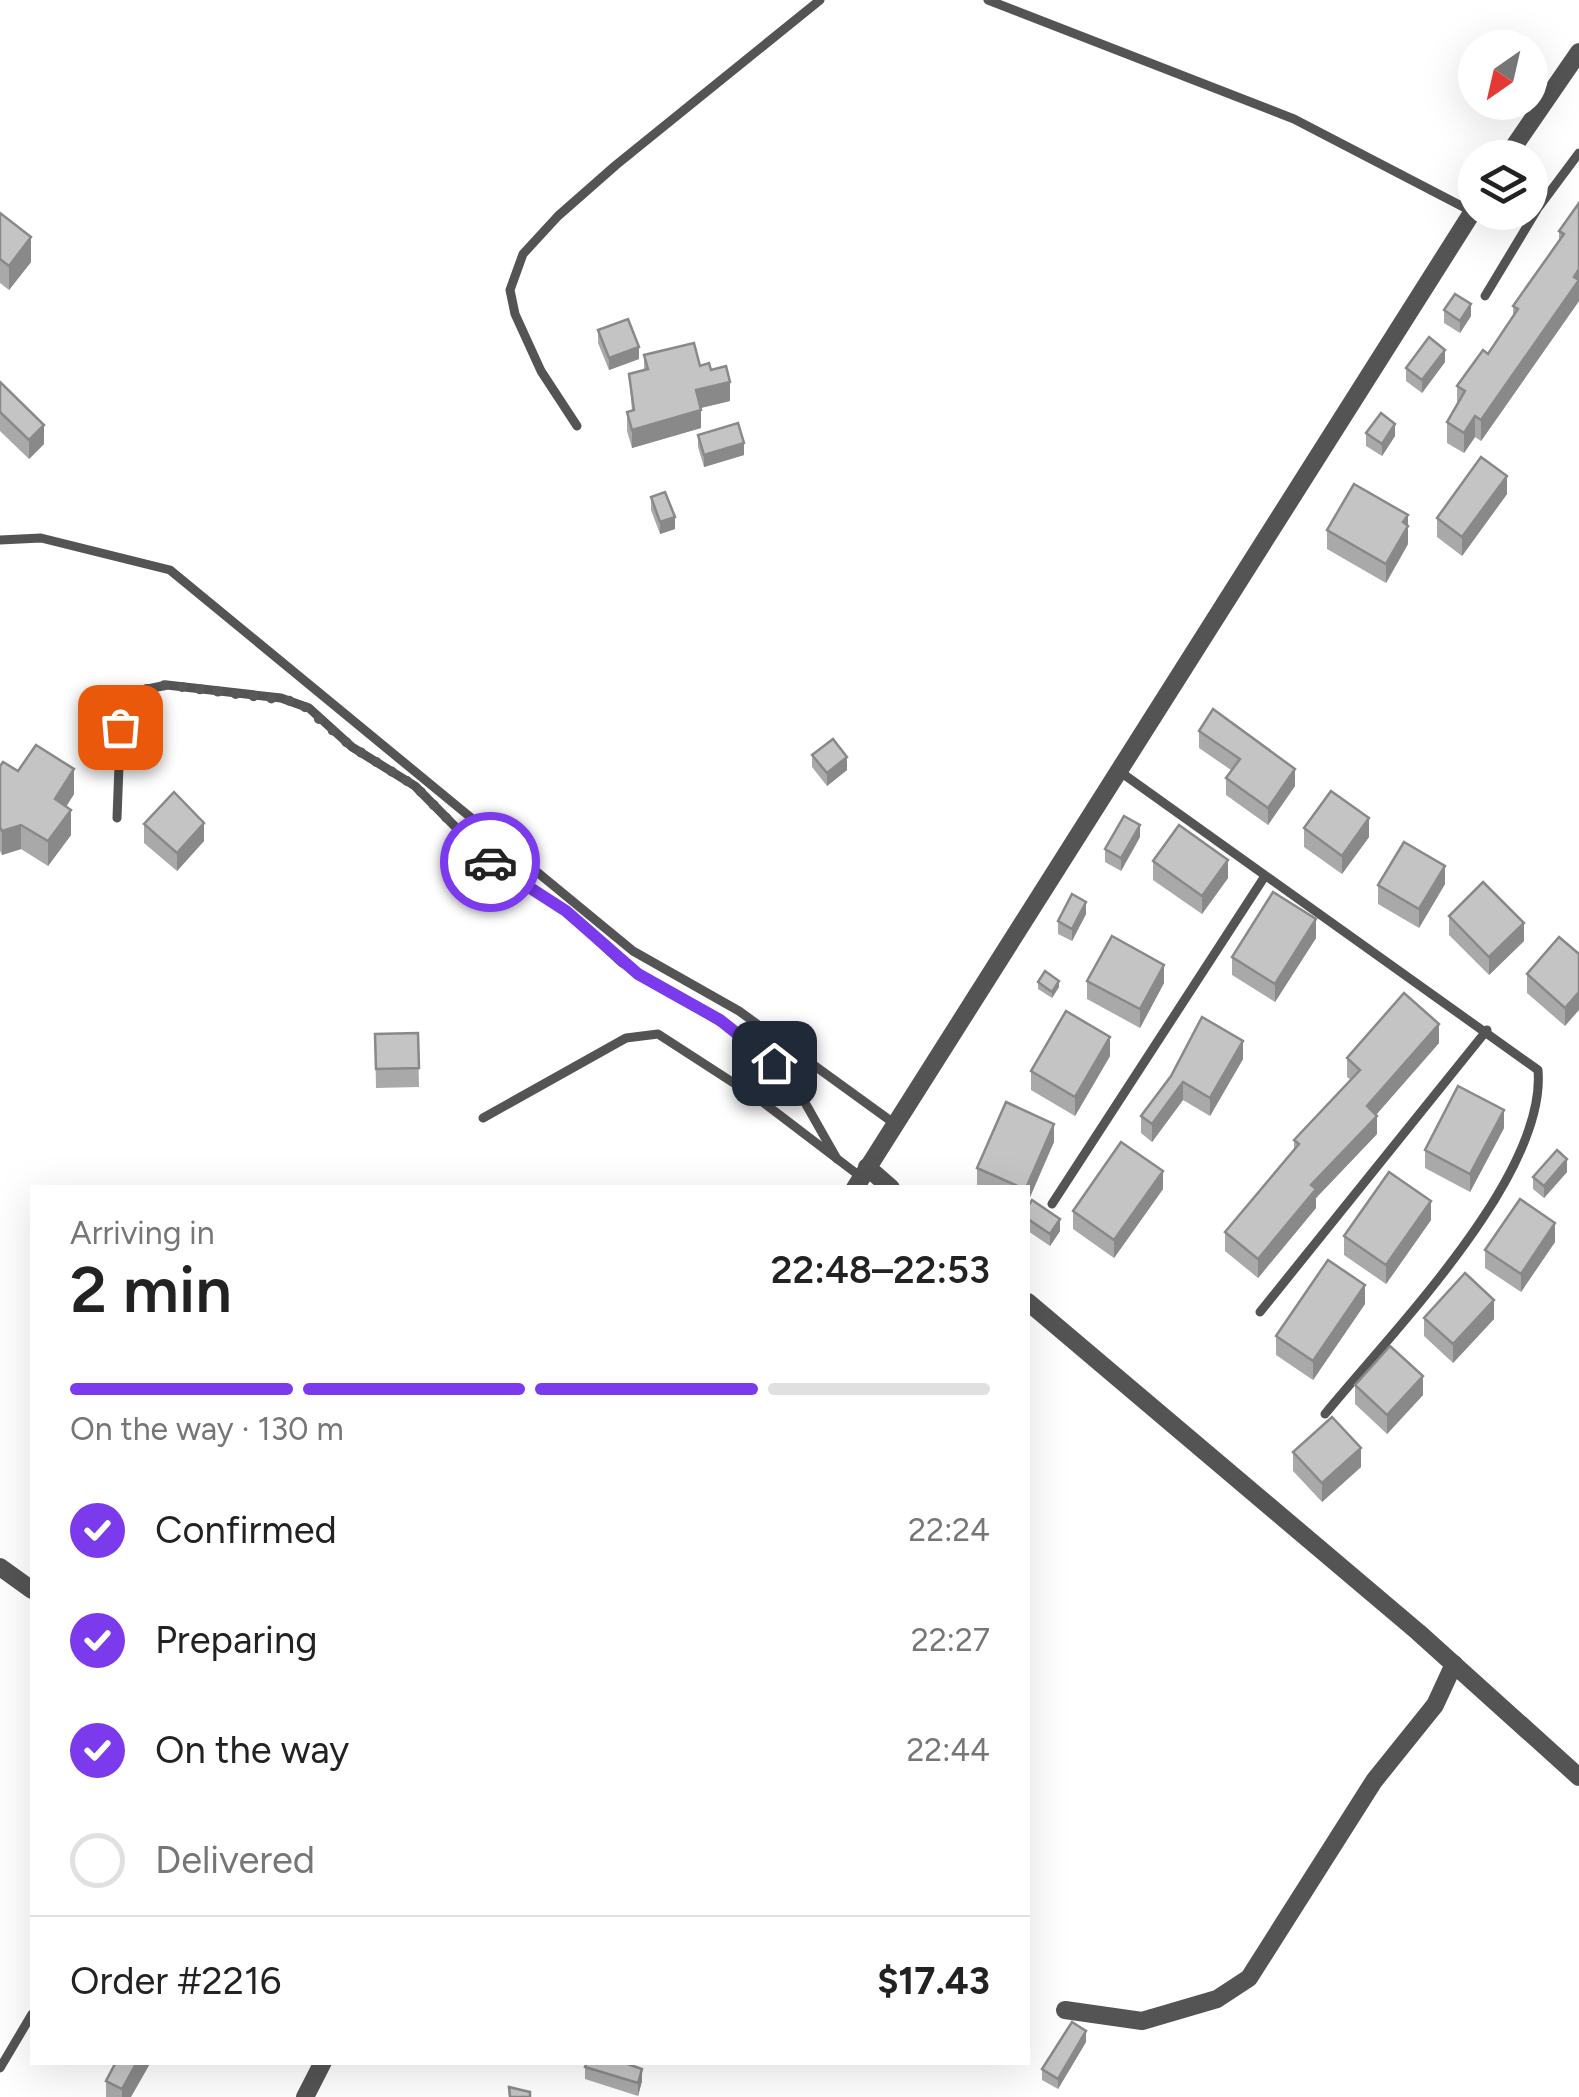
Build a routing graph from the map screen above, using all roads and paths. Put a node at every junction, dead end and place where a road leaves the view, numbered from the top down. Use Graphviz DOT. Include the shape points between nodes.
graph roads {
  1 [pos="820,0"];
  2 [pos="988,0"];
  3 [pos="1579,52"];
  4 [pos="1518,140"];
  5 [pos="1579,153"];
  6 [pos="1458,202"];
  7 [pos="1461,230"];
  8 [pos="1485,296"];
  9 [pos="576,426"];
  10 [pos="0,540"];
  11 [pos="1119,771"];
  12 [pos="116,818"];
  13 [pos="1265,876"];
  14 [pos="1487,1030"];
  15 [pos="483,1118"];
  16 [pos="895,1124"];
  17 [pos="837,1159"];
  18 [pos="861,1177"];
  19 [pos="1052,1204"];
  20 [pos="1030,1304"];
  21 [pos="1260,1312"];
  22 [pos="1325,1414"];
  23 [pos="0,1568"];
  24 [pos="30,1589"];
  25 [pos="1454,1664"];
  26 [pos="1579,1777"];
  27 [pos="1066,2010"];
  28 [pos="30,2017"];
  29 [pos="322,2065"];
  30 [pos="0,2068"];
  31 [pos="306,2097"];
  1 -- 9 [label="lane" via="616,166 523,254 510,290 515,314"];
  2 -- 6 [label="lane" via="1294,119"];
  3 -- 4 [label="street"];
  5 -- 8 [label="lane"];
  7 -- 11 [label="street"];
  10 -- 16 [label="lane" via="41,538 170,570 633,951 739,1011"];
  11 -- 13 [label="lane"];
  11 -- 16 [label="street"];
  12 -- 17 [label="lane" via="128,693 166,685 299,702 352,747 415,786 491,863 566,911 622,963 748,1038 795,1085"];
  13 -- 14 [label="lane"];
  13 -- 19 [label="lane"];
  14 -- 21 [label="lane"];
  14 -- 22 [label="lane" via="1538,1070 1520,1153 1472,1234"];
  15 -- 17 [label="lane" via="626,1038 658,1034"];
  16 -- 18 [label="street"];
  17 -- 18 [label="lane"];
  20 -- 25 [label="street"];
  23 -- 24 [label="street"];
  25 -- 26 [label="street"];
  25 -- 27 [label="street" via="1434,1704 1374,1781 1249,1978 1217,1999 1142,2021"];
  28 -- 30 [label="lane"];
  29 -- 31 [label="street"];
}
